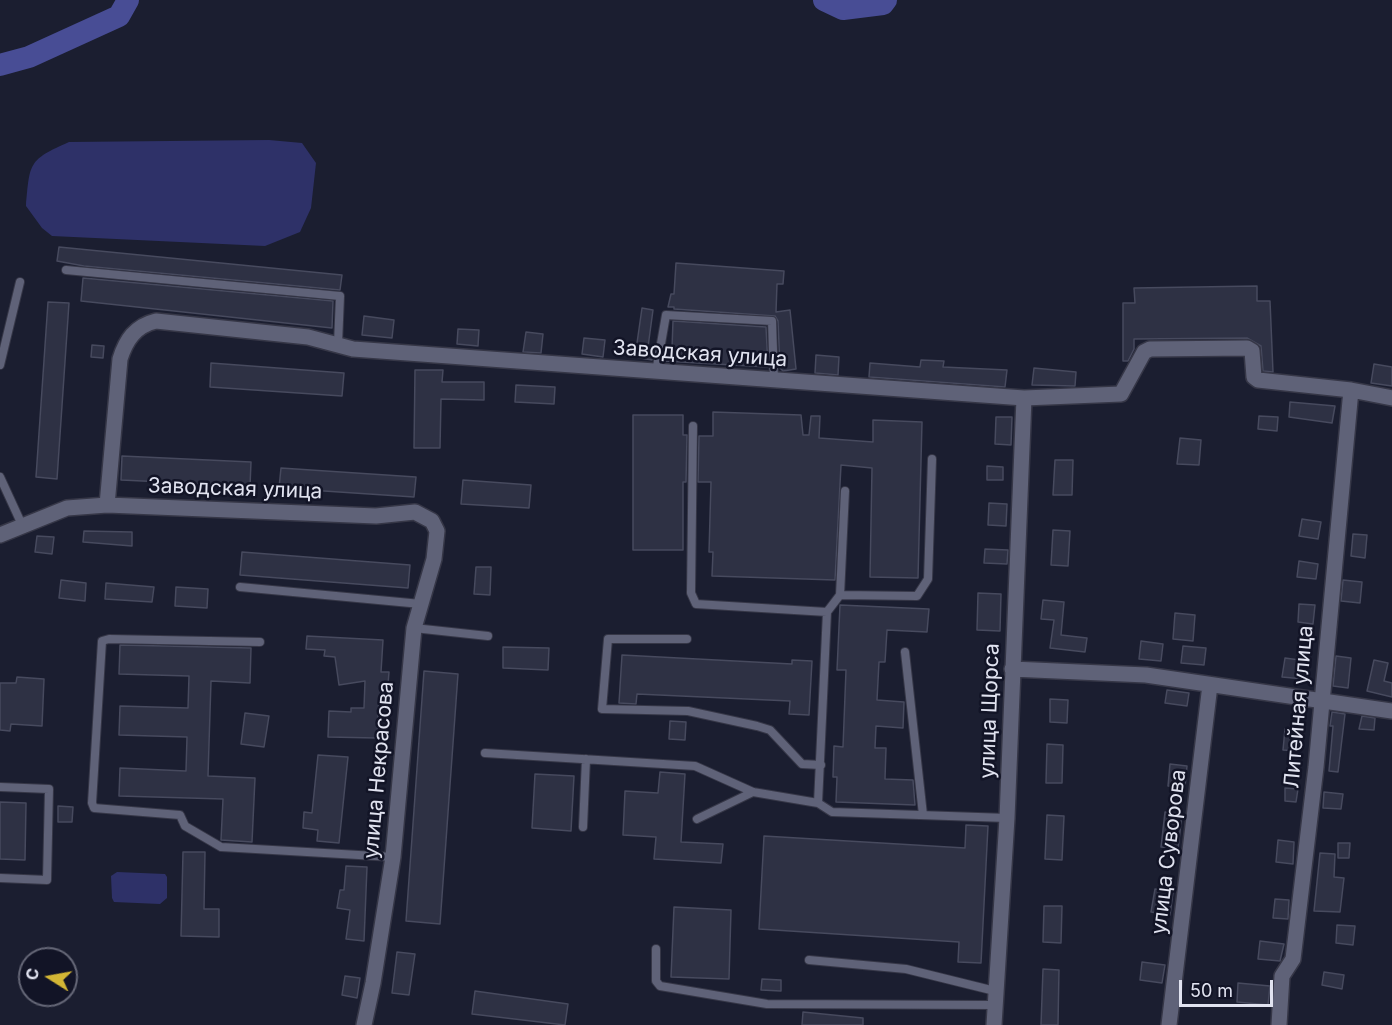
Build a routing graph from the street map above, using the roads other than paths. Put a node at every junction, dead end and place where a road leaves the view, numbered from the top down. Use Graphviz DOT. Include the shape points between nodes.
graph roads {
  1 [pos="66,270"];
  2 [pos="20,282"];
  3 [pos="338,344"];
  4 [pos="0,365"];
  5 [pos="656,372"];
  6 [pos="774,380"];
  7 [pos="1351,390"];
  8 [pos="1024,398"];
  9 [pos="1392,398"];
  10 [pos="693,426"];
  11 [pos="932,459"];
  12 [pos="0,477"];
  13 [pos="845,491"];
  14 [pos="107,505"];
  15 [pos="432,521"];
  16 [pos="23,527"];
  17 [pos="0,535"];
  18 [pos="240,587"];
  19 [pos="840,595"];
  20 [pos="421,604"];
  21 [pos="827,612"];
  22 [pos="414,628"];
  23 [pos="488,636"];
  24 [pos="687,639"];
  25 [pos="260,642"];
  26 [pos="905,652"];
  27 [pos="1012,669"];
  28 [pos="1210,685"];
  29 [pos="1321,700"];
  30 [pos="1392,711"];
  31 [pos="485,753"];
  32 [pos="586,759"];
  33 [pos="821,765"];
  34 [pos="0,787"];
  35 [pos="753,792"];
  36 [pos="818,803"];
  37 [pos="923,815"];
  38 [pos="1007,818"];
  39 [pos="698,819"];
  40 [pos="583,827"];
  41 [pos="393,856"];
  42 [pos="0,878"];
  43 [pos="657,949"];
  44 [pos="809,960"];
  45 [pos="995,998"];
  46 [pos="364,1025"];
  47 [pos="994,1025"];
  48 [pos="1168,1025"];
  49 [pos="1280,1025"];
  1 -- 3 [label="lane" via="340,296"];
  2 -- 4 [label="lane"];
  3 -- 5 [label="street, Заводская улица" via="353,349"];
  3 -- 14 [label="street, Заводская улица" via="308,337 156,321 137,329 120,359"];
  5 -- 6 [label="street, Заводская улица"];
  5 -- 6 [label="lane" via="666,315 772,321"];
  6 -- 8 [label="street, Заводская улица"];
  7 -- 8 [label="street, Заводская улица" via="1258,380 1254,377 1252,351 1247,348 1150,349 1144,352 1121,394"];
  7 -- 9 [label="street, Заводская улица"];
  7 -- 29 [label="street, Литейная улица"];
  8 -- 27 [label="street, улица Щорса"];
  10 -- 21 [label="lane" via="691,593 696,604"];
  11 -- 19 [label="lane" via="928,579 917,597"];
  12 -- 16 [label="lane"];
  13 -- 19 [label="lane"];
  14 -- 15 [label="street, Заводская улица" via="376,516 415,512"];
  14 -- 16 [label="street, Заводская улица" via="67,508"];
  15 -- 20 [label="street, улица Некрасова" via="437,531 434,559"];
  16 -- 17 [label="street, Заводская улица"];
  18 -- 20 [label="lane"];
  19 -- 21 [label="lane"];
  20 -- 22 [label="street, улица Некрасова"];
  21 -- 33 [label="lane"];
  22 -- 23 [label="lane"];
  22 -- 41 [label="street, улица Некрасова"];
  24 -- 33 [label="lane" via="608,639 602,709 688,711 757,726 770,730 802,764"];
  25 -- 41 [label="lane" via="102,641 94,808 180,815 185,826 221,847"];
  26 -- 37 [label="lane"];
  27 -- 28 [label="street" via="1146,675"];
  27 -- 38 [label="street, улица Щорса"];
  28 -- 29 [label="street"];
  28 -- 48 [label="street, улица Суворова"];
  29 -- 30 [label="street"];
  29 -- 49 [label="street, Литейная улица" via="1293,959 1282,976"];
  31 -- 32 [label="lane"];
  32 -- 35 [label="lane" via="695,766"];
  32 -- 40 [label="lane"];
  33 -- 36 [label="lane"];
  34 -- 42 [label="lane" via="49,789 47,880"];
  35 -- 36 [label="lane"];
  35 -- 39 [label="lane"];
  36 -- 37 [label="lane" via="832,812"];
  37 -- 38 [label="lane"];
  38 -- 45 [label="street, улица Щорса"];
  41 -- 46 [label="street, улица Некрасова"];
  43 -- 45 [label="lane" via="656,981 660,986 767,1004"];
  44 -- 45 [label="lane" via="906,969"];
  45 -- 47 [label="street, улица Щорса"];
}
